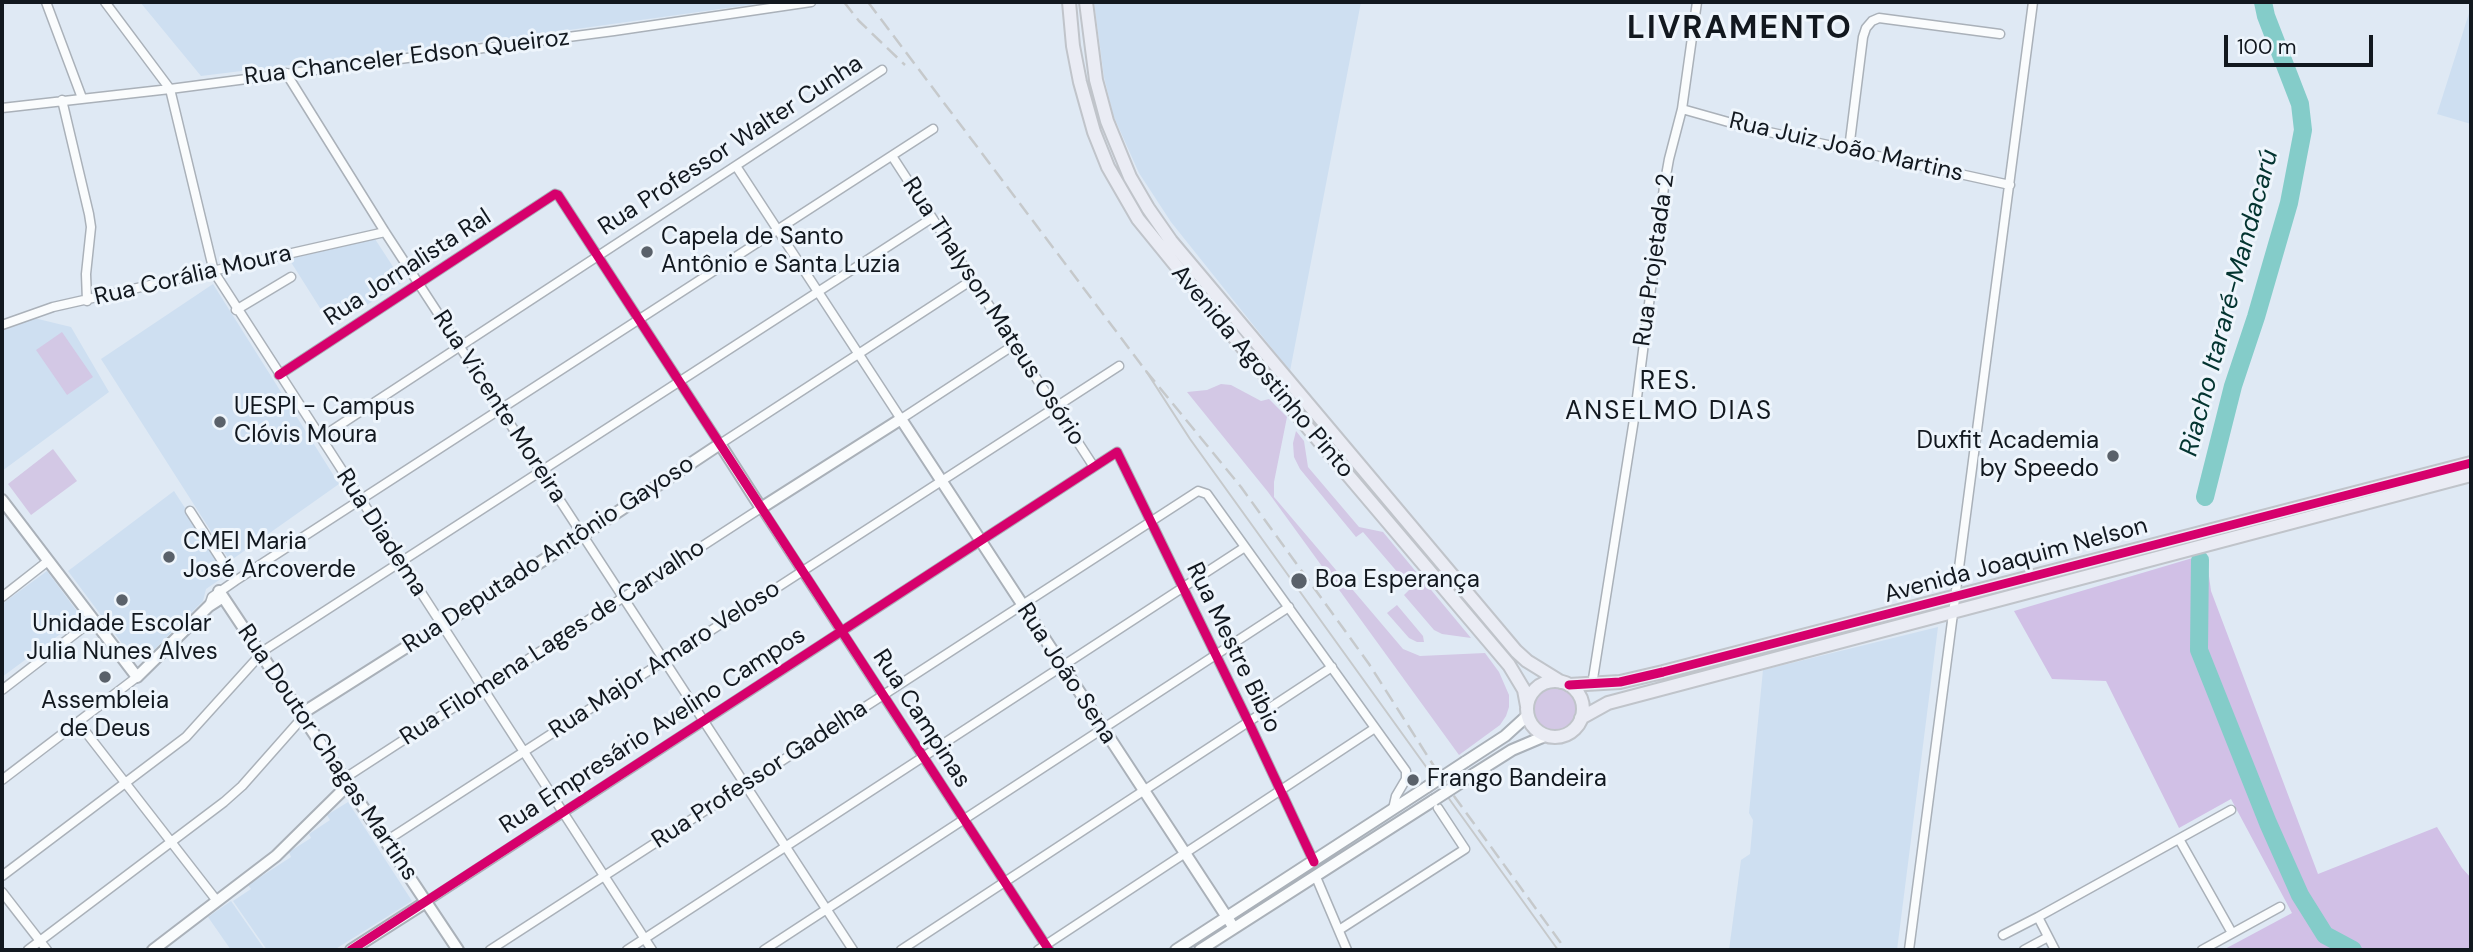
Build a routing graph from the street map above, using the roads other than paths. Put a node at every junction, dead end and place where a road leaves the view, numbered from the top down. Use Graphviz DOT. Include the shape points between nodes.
graph roads {
  1 [pos="46,2"];
  2 [pos="105,2"];
  3 [pos="811,2"];
  4 [pos="1069,2"];
  5 [pos="1086,2"];
  6 [pos="1697,2"];
  7 [pos="2033,2"];
  8 [pos="2000,34"];
  9 [pos="882,71"];
  10 [pos="286,73"];
  11 [pos="170,89"];
  12 [pos="82,98"];
  13 [pos="62,100"];
  14 [pos="3,106"];
  15 [pos="1682,109"];
  16 [pos="933,129"];
  17 [pos="1849,149"];
  18 [pos="891,156"];
  19 [pos="736,166"];
  20 [pos="2010,185"];
  21 [pos="932,218"];
  22 [pos="777,230"];
  23 [pos="385,232"];
  24 [pos="597,257"];
  25 [pos="214,272"];
  26 [pos="291,277"];
  27 [pos="972,280"];
  28 [pos="419,284"];
  29 [pos="817,293"];
  30 [pos="87,301"];
  31 [pos="236,310"];
  32 [pos="638,319"];
  33 [pos="3,322"];
  34 [pos="1014,345"];
  35 [pos="460,347"];
  36 [pos="858,355"];
  37 [pos="1119,366"];
  38 [pos="279,375"];
  39 [pos="680,382"];
  40 [pos="500,408"];
  41 [pos="1055,408"];
  42 [pos="901,419"];
  43 [pos="320,438"];
  44 [pos="720,444"];
  45 [pos="1117,453"];
  46 [pos="2471,463"];
  47 [pos="1094,467"];
  48 [pos="541,471"];
  49 [pos="2471,475"];
  50 [pos="941,481"];
  51 [pos="359,500"];
  52 [pos="2,501"];
  53 [pos="761,508"];
  54 [pos="190,511"];
  55 [pos="2281,518"];
  56 [pos="1150,521"];
  57 [pos="2250,526"];
  58 [pos="583,535"];
  59 [pos="979,542"];
  60 [pos="1245,547"];
  61 [pos="48,561"];
  62 [pos="400,562"];
  63 [pos="803,571"];
  64 [pos="235,581"];
  65 [pos="1183,588"];
  66 [pos="221,594"];
  67 [pos="1955,596"];
  68 [pos="2,597"];
  69 [pos="624,597"];
  70 [pos="1022,606"];
  71 [pos="1289,607"];
  72 [pos="1953,611"];
  73 [pos="93,620"];
  74 [pos="442,626"];
  75 [pos="841,631"];
  76 [pos="260,654"];
  77 [pos="1216,656"];
  78 [pos="122,659"];
  79 [pos="154,661"];
  80 [pos="664,661"];
  81 [pos="1062,667"];
  82 [pos="1332,667"];
  83 [pos="137,677"];
  84 [pos="1565,684"];
  85 [pos="1592,685"];
  86 [pos="482,688"];
  87 [pos="2,690"];
  88 [pos="883,695"];
  89 [pos="1527,711"];
  90 [pos="302,715"];
  91 [pos="1581,718"];
  92 [pos="703,721"];
  93 [pos="78,722"];
  94 [pos="1249,723"];
  95 [pos="1375,728"];
  96 [pos="1103,730"];
  97 [pos="1545,736"];
  98 [pos="523,752"];
  99 [pos="923,757"];
  100 [pos="2,780"];
  101 [pos="347,781"];
  102 [pos="124,783"];
  103 [pos="745,786"];
  104 [pos="1143,792"];
  105 [pos="1280,792"];
  106 [pos="1436,804"];
  107 [pos="1394,809"];
  108 [pos="2231,810"];
  109 [pos="563,813"];
  110 [pos="964,820"];
  111 [pos="2179,839"];
  112 [pos="386,841"];
  113 [pos="170,843"];
  114 [pos="786,847"];
  115 [pos="1185,854"];
  116 [pos="1314,862"];
  117 [pos="604,875"];
  118 [pos="2,876"];
  119 [pos="1316,877"];
  120 [pos="1004,883"];
  121 [pos="2,892"];
  122 [pos="217,901"];
  123 [pos="426,902"];
  124 [pos="2280,907"];
  125 [pos="827,909"];
  126 [pos="1227,917"];
  127 [pos="2038,917"];
  128 [pos="1234,928"];
  129 [pos="1339,930"];
  130 [pos="2232,933"];
  131 [pos="2003,935"];
  132 [pos="2048,937"];
  133 [pos="645,939"];
  134 [pos="40,941"];
  135 [pos="1048,948"];
  136 [pos="28,950"];
  137 [pos="47,950"];
  138 [pos="153,950"];
  139 [pos="351,950"];
  140 [pos="457,950"];
  141 [pos="490,950"];
  142 [pos="627,950"];
  143 [pos="652,950"];
  144 [pos="764,950"];
  145 [pos="853,950"];
  146 [pos="901,950"];
  147 [pos="1038,950"];
  148 [pos="1176,950"];
  149 [pos="1200,950"];
  150 [pos="1348,950"];
  151 [pos="1909,950"];
  152 [pos="2024,950"];
  153 [pos="2055,950"];
  154 [pos="2202,950"];
  1 -- 12 [label="street"];
  2 -- 11 [label="street"];
  3 -- 10 [label="street, Rua Chanceler Edson Queiroz"];
  4 -- 89 [label="main road, Avenida Agostinho Pinto" via="1080,82 1094,132 1138,219 1509,665 1524,690"];
  5 -- 84 [label="main road, Avenida Agostinho Pinto" via="1096,80 1107,121 1130,177 1171,241 1516,651"];
  6 -- 15 [label="street, Rua Projetada 2"];
  7 -- 20 [label="street"];
  8 -- 17 [label="street" via="1879,18 1872,21 1863,37"];
  9 -- 19 [label="street, Rua Professor Walter Cunha"];
  10 -- 11 [label="street, Rua Chanceler Edson Queiroz"];
  10 -- 23 [label="street, Rua Vicente Moreira"];
  11 -- 12 [label="street, Rua Chanceler Edson Queiroz"];
  11 -- 25 [label="street, Rua Diadema"];
  12 -- 13 [label="street, Rua Chanceler Edson Queiroz"];
  13 -- 14 [label="street, Rua Chanceler Edson Queiroz"];
  13 -- 30 [label="street" via="91,227"];
  15 -- 17 [label="street, Rua Juiz João Martins"];
  15 -- 85 [label="street, Rua Projetada 2" via="1664,187 1635,414"];
  16 -- 18 [label="street"];
  17 -- 20 [label="street, Rua Juiz João Martins"];
  18 -- 21 [label="street, Rua Thalyson Mateus Osório"];
  18 -- 22 [label="street"];
  19 -- 22 [label="street"];
  19 -- 24 [label="street, Rua Professor Walter Cunha"];
  20 -- 67 [label="street"];
  21 -- 27 [label="street, Rua Thalyson Mateus Osório"];
  21 -- 29 [label="street"];
  22 -- 29 [label="street"];
  22 -- 32 [label="street"];
  23 -- 25 [label="street, Rua Corália Moura"];
  23 -- 28 [label="street, Rua Vicente Moreira"];
  24 -- 28 [label="street, Rua Jornalista Ral" via="555,194"];
  24 -- 32 [label="street"];
  24 -- 35 [label="street, Rua Professor Walter Cunha"];
  25 -- 30 [label="street, Rua Corália Moura"];
  25 -- 31 [label="street, Rua Diadema"];
  26 -- 31 [label="street"];
  27 -- 34 [label="street, Rua Thalyson Mateus Osório"];
  27 -- 36 [label="street, Rua Deputado Antônio Gayoso"];
  28 -- 35 [label="street, Rua Vicente Moreira"];
  28 -- 38 [label="street, Rua Jornalista Ral"];
  29 -- 36 [label="street"];
  29 -- 39 [label="street"];
  30 -- 33 [label="street, Rua Corália Moura"];
  31 -- 38 [label="street, Rua Diadema"];
  32 -- 39 [label="street"];
  32 -- 40 [label="street"];
  34 -- 41 [label="street, Rua Thalyson Mateus Osório"];
  34 -- 42 [label="street"];
  35 -- 40 [label="street, Rua Vicente Moreira"];
  35 -- 43 [label="street, Rua Professor Walter Cunha"];
  36 -- 42 [label="street"];
  36 -- 44 [label="street, Rua Deputado Antônio Gayoso"];
  37 -- 41 [label="street, Rua Major Amaro Veloso"];
  38 -- 43 [label="street, Rua Diadema"];
  39 -- 44 [label="street"];
  39 -- 48 [label="street"];
  40 -- 48 [label="street, Rua Vicente Moreira"];
  40 -- 51 [label="street"];
  41 -- 47 [label="street, Rua Thalyson Mateus Osório"];
  41 -- 50 [label="street, Rua Major Amaro Veloso"];
  42 -- 50 [label="street, Rua João Sena"];
  42 -- 53 [label="street"];
  43 -- 51 [label="street, Rua Diadema"];
  44 -- 53 [label="street"];
  44 -- 58 [label="street, Rua Deputado Antônio Gayoso"];
  45 -- 47 [label="street, Rua Empresário Avelino Campos"];
  45 -- 56 [label="street, Rua Mestre Bibio"];
  46 -- 55 [label="main road, Avenida Joaquim Nelson"];
  47 -- 59 [label="street, Rua Empresário Avelino Campos"];
  48 -- 58 [label="street, Rua Vicente Moreira"];
  48 -- 62 [label="street"];
  49 -- 55 [label="main road, Avenida Joaquim Nelson"];
  50 -- 59 [label="street, Rua João Sena"];
  50 -- 63 [label="street, Rua Major Amaro Veloso"];
  51 -- 62 [label="street, Rua Diadema"];
  51 -- 64 [label="street"];
  52 -- 61 [label="street"];
  53 -- 63 [label="street, Rua Campinas"];
  53 -- 69 [label="street, Rua Filomena Lages de Carvalho"];
  54 -- 64 [label="street"];
  55 -- 57 [label="main road, Avenida Joaquim Nelson"];
  56 -- 60 [label="street, Rua Professor Gadelha" via="1203,491"];
  56 -- 65 [label="street, Rua Mestre Bibio"];
  56 -- 70 [label="street, Rua Professor Gadelha"];
  57 -- 67 [label="main road, Avenida Joaquim Nelson"];
  57 -- 72 [label="main road, Avenida Joaquim Nelson"];
  58 -- 69 [label="street, Rua Vicente Moreira"];
  58 -- 74 [label="street, Rua Deputado Antônio Gayoso"];
  59 -- 70 [label="street, Rua João Sena"];
  59 -- 75 [label="street, Rua Empresário Avelino Campos"];
  60 -- 65 [label="street"];
  60 -- 71 [label="street"];
  61 -- 68 [label="street"];
  61 -- 73 [label="street"];
  62 -- 74 [label="street, Rua Diadema"];
  62 -- 76 [label="street"];
  63 -- 75 [label="street, Rua Campinas"];
  63 -- 80 [label="street, Rua Major Amaro Veloso"];
  64 -- 66 [label="street"];
  65 -- 77 [label="street, Rua Mestre Bibio"];
  65 -- 81 [label="street"];
  66 -- 76 [label="street, Rua Doutor Chagas Martins"];
  66 -- 79 [label="street"];
  67 -- 72 [label="street"];
  67 -- 85 [label="main road, Avenida Joaquim Nelson" via="1652,675"];
  69 -- 80 [label="street, Rua Vicente Moreira"];
  69 -- 86 [label="street, Rua Filomena Lages de Carvalho"];
  70 -- 81 [label="street, Rua João Sena"];
  70 -- 88 [label="street, Rua Professor Gadelha"];
  71 -- 77 [label="street"];
  71 -- 82 [label="street"];
  72 -- 91 [label="main road, Avenida Joaquim Nelson" via="1608,703"];
  72 -- 151 [label="street"];
  73 -- 78 [label="street"];
  73 -- 87 [label="street"];
  74 -- 86 [label="street, Rua Diadema"];
  74 -- 90 [label="street, Rua Deputado Antônio Gayoso"];
  75 -- 88 [label="street, Rua Campinas"];
  75 -- 92 [label="street, Rua Empresário Avelino Campos"];
  76 -- 90 [label="street, Rua Doutor Chagas Martins"];
  76 -- 102 [label="street" via="196,727"];
  77 -- 94 [label="street, Rua Mestre Bibio"];
  77 -- 96 [label="street"];
  78 -- 79 [label="street" via="141,665"];
  78 -- 83 [label="street"];
  79 -- 83 [label="street"];
  80 -- 92 [label="street, Rua Vicente Moreira"];
  80 -- 98 [label="street, Rua Major Amaro Veloso"];
  81 -- 96 [label="street, Rua João Sena"];
  81 -- 99 [label="street"];
  82 -- 94 [label="street"];
  82 -- 95 [label="street"];
  83 -- 93 [label="street"];
  84 -- 85 [label="main road, Avenida Joaquim Nelson"];
  84 -- 89 [label="main road" via="1542,684 1529,697"];
  84 -- 91 [label="main road" via="1581,700"];
  86 -- 98 [label="street, Rua Diadema"];
  86 -- 101 [label="street, Rua Filomena Lages de Carvalho"];
  88 -- 99 [label="street, Rua Campinas"];
  88 -- 103 [label="street, Rua Professor Gadelha"];
  89 -- 97 [label="main road" via="1531,724"];
  89 -- 107 [label="street, bridge" via="1505,736"];
  90 -- 101 [label="street, Rua Doutor Chagas Martins"];
  90 -- 113 [label="street, Rua Deputado Antônio Gayoso" via="242,786"];
  91 -- 97 [label="main road" via="1563,736"];
  92 -- 103 [label="street, Rua Vicente Moreira"];
  92 -- 109 [label="street, Rua Empresário Avelino Campos"];
  93 -- 100 [label="street"];
  93 -- 102 [label="street"];
  94 -- 104 [label="street"];
  94 -- 105 [label="street, Rua Mestre Bibio"];
  95 -- 105 [label="street"];
  95 -- 107 [label="street" via="1406,771"];
  96 -- 104 [label="street, Rua João Sena"];
  96 -- 110 [label="street"];
  97 -- 106 [label="street, bridge" via="1512,750"];
  98 -- 109 [label="street, Rua Diadema"];
  98 -- 112 [label="street, Rua Major Amaro Veloso"];
  99 -- 110 [label="street, Rua Campinas"];
  99 -- 114 [label="street"];
  101 -- 112 [label="street, Rua Doutor Chagas Martins"];
  101 -- 122 [label="street, Rua Filomena Lages de Carvalho" via="276,856"];
  102 -- 113 [label="street"];
  102 -- 118 [label="street"];
  103 -- 114 [label="street, Rua Vicente Moreira"];
  103 -- 117 [label="street, Rua Professor Gadelha"];
  104 -- 115 [label="street, Rua João Sena"];
  104 -- 120 [label="street"];
  105 -- 115 [label="street"];
  105 -- 116 [label="street, Rua Mestre Bibio"];
  106 -- 119 [label="street"];
  106 -- 129 [label="street" via="1465,849"];
  107 -- 116 [label="street"];
  108 -- 111 [label="street"];
  109 -- 117 [label="street, Rua Diadema"];
  109 -- 123 [label="street, Rua Empresário Avelino Campos"];
  110 -- 120 [label="street, Rua Campinas"];
  110 -- 125 [label="street"];
  111 -- 127 [label="street"];
  111 -- 130 [label="street"];
  112 -- 123 [label="street, Rua Doutor Chagas Martins"];
  113 -- 122 [label="street"];
  113 -- 134 [label="street, Rua Deputado Antônio Gayoso"];
  114 -- 125 [label="street, Rua Vicente Moreira"];
  114 -- 133 [label="street"];
  115 -- 126 [label="street, Rua João Sena"];
  115 -- 135 [label="street"];
  116 -- 126 [label="street"];
  117 -- 133 [label="street, Rua Diadema"];
  117 -- 141 [label="street, Rua Professor Gadelha"];
  119 -- 128 [label="street"];
  119 -- 129 [label="street"];
  120 -- 135 [label="street, Rua Campinas"];
  120 -- 146 [label="street"];
  121 -- 134 [label="street"];
  122 -- 138 [label="street, Rua Filomena Lages de Carvalho"];
  123 -- 139 [label="street, Rua Empresário Avelino Campos"];
  123 -- 140 [label="street, Rua Doutor Chagas Martins"];
  124 -- 130 [label="street"];
  125 -- 144 [label="street"];
  125 -- 145 [label="street, Rua Vicente Moreira"];
  126 -- 128 [label="street, Rua João Sena"];
  126 -- 148 [label="street"];
  127 -- 131 [label="street"];
  127 -- 132 [label="street"];
  128 -- 149 [label="street"];
  129 -- 150 [label="street"];
  130 -- 154 [label="street"];
  132 -- 152 [label="street"];
  132 -- 153 [label="street"];
  133 -- 142 [label="street"];
  133 -- 143 [label="street, Rua Diadema"];
  134 -- 136 [label="street, Rua Deputado Antônio Gayoso"];
  134 -- 137 [label="street"];
  135 -- 147 [label="street"];
}
